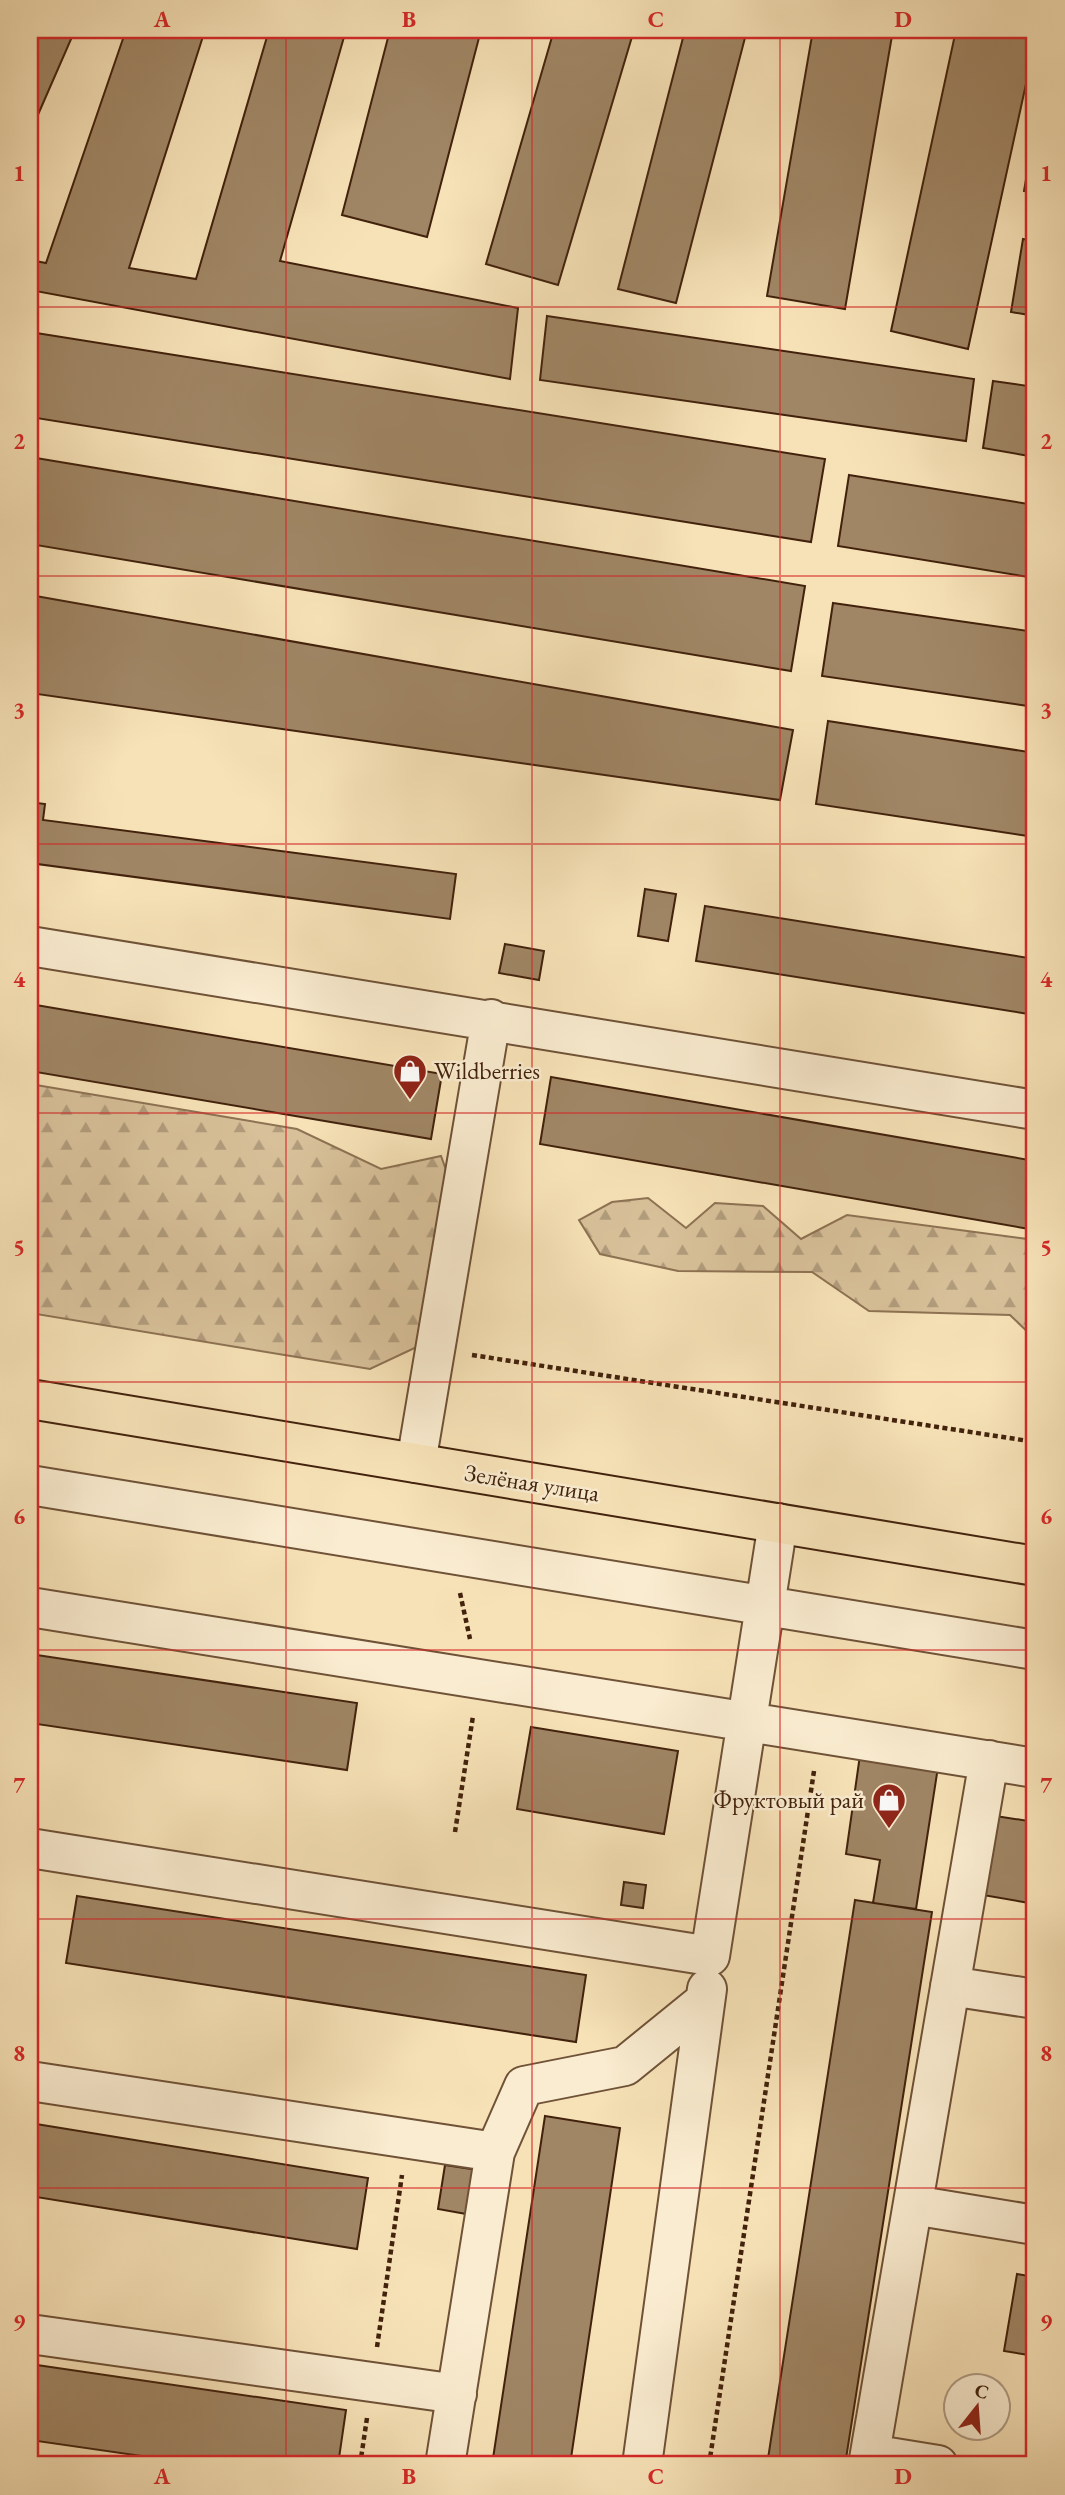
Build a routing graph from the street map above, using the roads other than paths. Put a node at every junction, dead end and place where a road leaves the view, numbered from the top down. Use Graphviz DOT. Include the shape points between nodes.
graph roads {
  1 [pos="30,946"];
  2 [pos="491,1019"];
  3 [pos="1035,1110"];
  4 [pos="30,1399"];
  5 [pos="416,1464"];
  6 [pos="30,1485"];
  7 [pos="778,1523"];
  8 [pos="1035,1566"];
  9 [pos="765,1606"];
  10 [pos="30,1607"];
  11 [pos="1035,1650"];
  12 [pos="747,1722"];
  13 [pos="989,1760"];
  14 [pos="1035,1768"];
  15 [pos="30,1848"];
  16 [pos="710,1956"];
  17 [pos="950,1986"];
  18 [pos="1035,1999"];
  19 [pos="705,2001"];
  20 [pos="30,2081"];
  21 [pos="495,2152"];
  22 [pos="913,2205"];
  23 [pos="1035,2225"];
  24 [pos="30,2334"];
  25 [pos="457,2394"];
  26 [pos="869,2459"];
  27 [pos="445,2465"];
  28 [pos="642,2465"];
  29 [pos="938,2465"];
  1 -- 2 [label="lane"];
  2 -- 3 [label="lane"];
  2 -- 5 [label="lane"];
  4 -- 5 [label="main road, Зелёная улица"];
  5 -- 7 [label="main road, Зелёная улица"];
  6 -- 9 [label="lane"];
  7 -- 8 [label="main road, Зелёная улица"];
  7 -- 9 [label="lane"];
  9 -- 11 [label="lane"];
  9 -- 12 [label="lane"];
  10 -- 12 [label="lane"];
  12 -- 13 [label="lane"];
  12 -- 16 [label="lane"];
  13 -- 14 [label="lane"];
  13 -- 17 [label="lane"];
  15 -- 16 [label="lane"];
  16 -- 19 [label="lane"];
  17 -- 18 [label="lane"];
  17 -- 22 [label="lane"];
  19 -- 21 [label="lane" via="625,2066 524,2086"];
  19 -- 28 [label="lane"];
  20 -- 21 [label="lane"];
  21 -- 25 [label="lane"];
  22 -- 23 [label="lane"];
  22 -- 26 [label="lane"];
  24 -- 25 [label="lane"];
  25 -- 27 [label="lane"];
  26 -- 29 [label="lane"];
}
